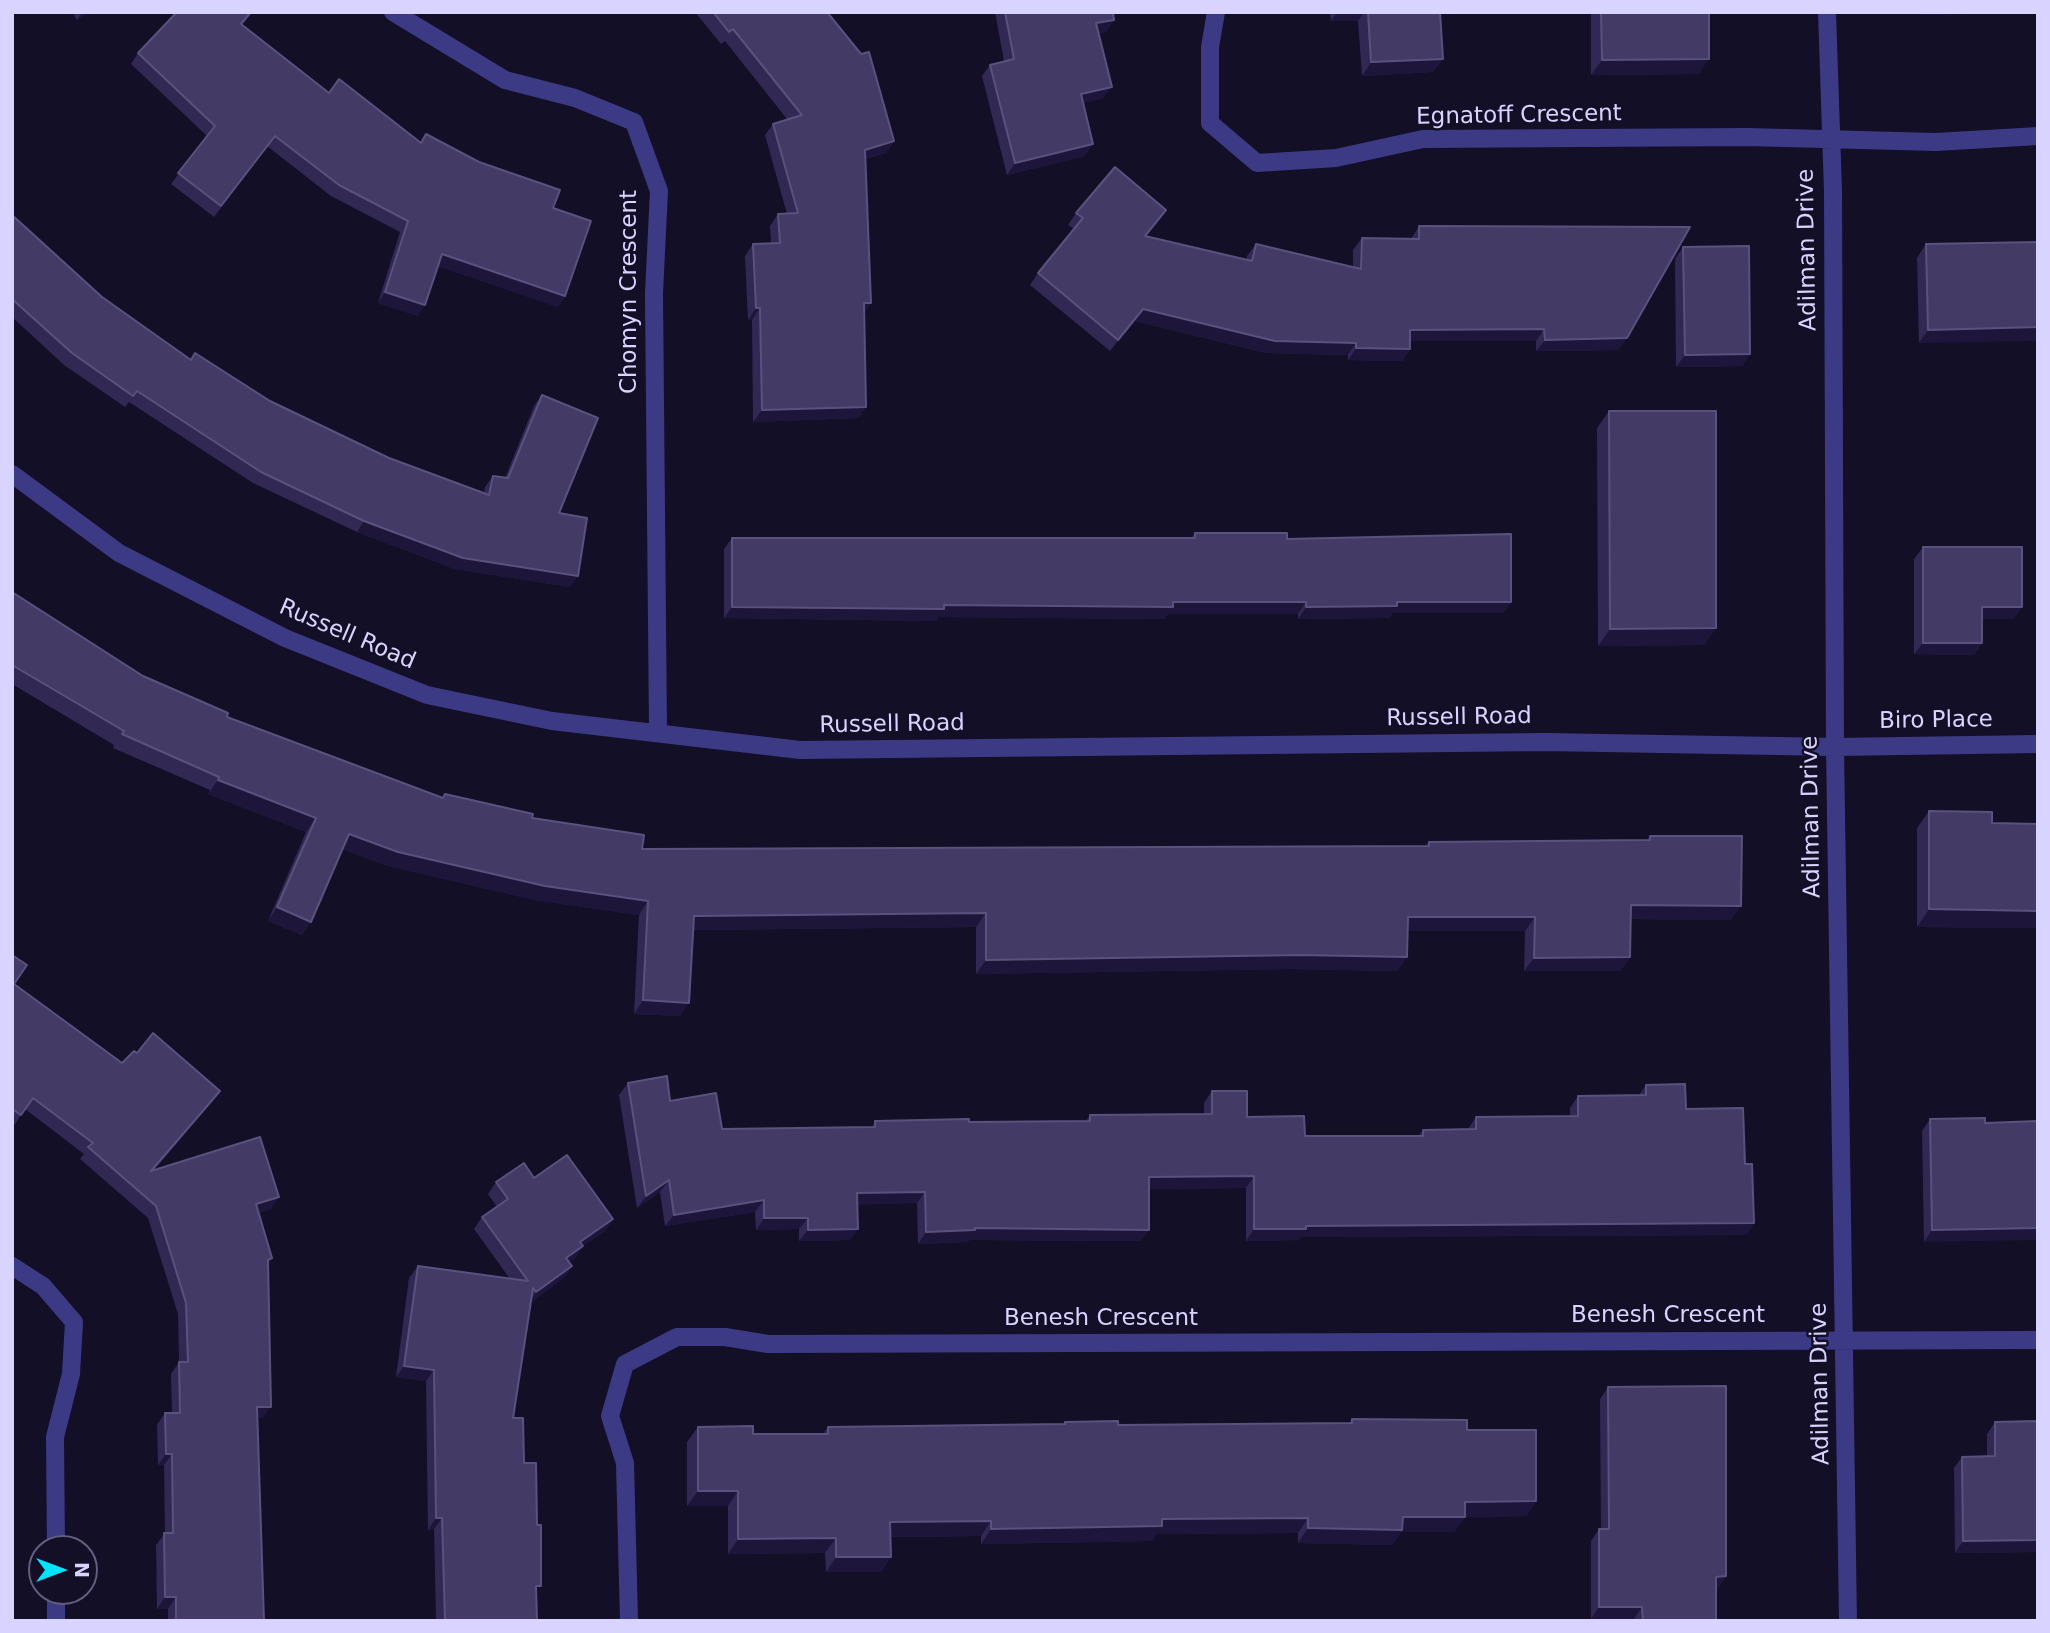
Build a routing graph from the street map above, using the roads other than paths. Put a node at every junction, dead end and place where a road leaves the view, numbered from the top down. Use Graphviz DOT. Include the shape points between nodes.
graph roads {
  1 [pos="393,12"];
  2 [pos="1216,12"];
  3 [pos="1827,12"];
  4 [pos="2038,136"];
  5 [pos="1831,138"];
  6 [pos="12,474"];
  7 [pos="658,732"];
  8 [pos="2038,744"];
  9 [pos="1835,747"];
  10 [pos="12,1266"];
  11 [pos="1845,1339"];
  12 [pos="2038,1340"];
  13 [pos="56,1535"];
  14 [pos="629,1621"];
  15 [pos="1848,1621"];
  1 -- 7 [label="street, Chomyn Crescent" via="505,80 575,98 634,122 639,134 659,191 654,293"];
  2 -- 5 [label="street, Egnatoff Crescent" via="1210,47 1210,123 1257,163 1336,158 1423,139"];
  3 -- 5 [label="street, Adilman Drive"];
  4 -- 5 [label="street" via="1936,142"];
  5 -- 9 [label="street, Adilman Drive"];
  6 -- 7 [label="street, Russell Road" via="119,553 285,638 427,695 552,721"];
  7 -- 9 [label="street, Russell Road" via="800,750 1532,742"];
  8 -- 9 [label="street, Biro Place"];
  9 -- 11 [label="street, Adilman Drive"];
  10 -- 13 [label="street" via="43,1286 74,1322 71,1374 55,1437"];
  11 -- 12 [label="street, Benesh Crescent"];
  11 -- 14 [label="street, Benesh Crescent" via="768,1345 725,1337 677,1337 625,1364 610,1416 625,1463"];
  11 -- 15 [label="street, Adilman Drive"];
}
